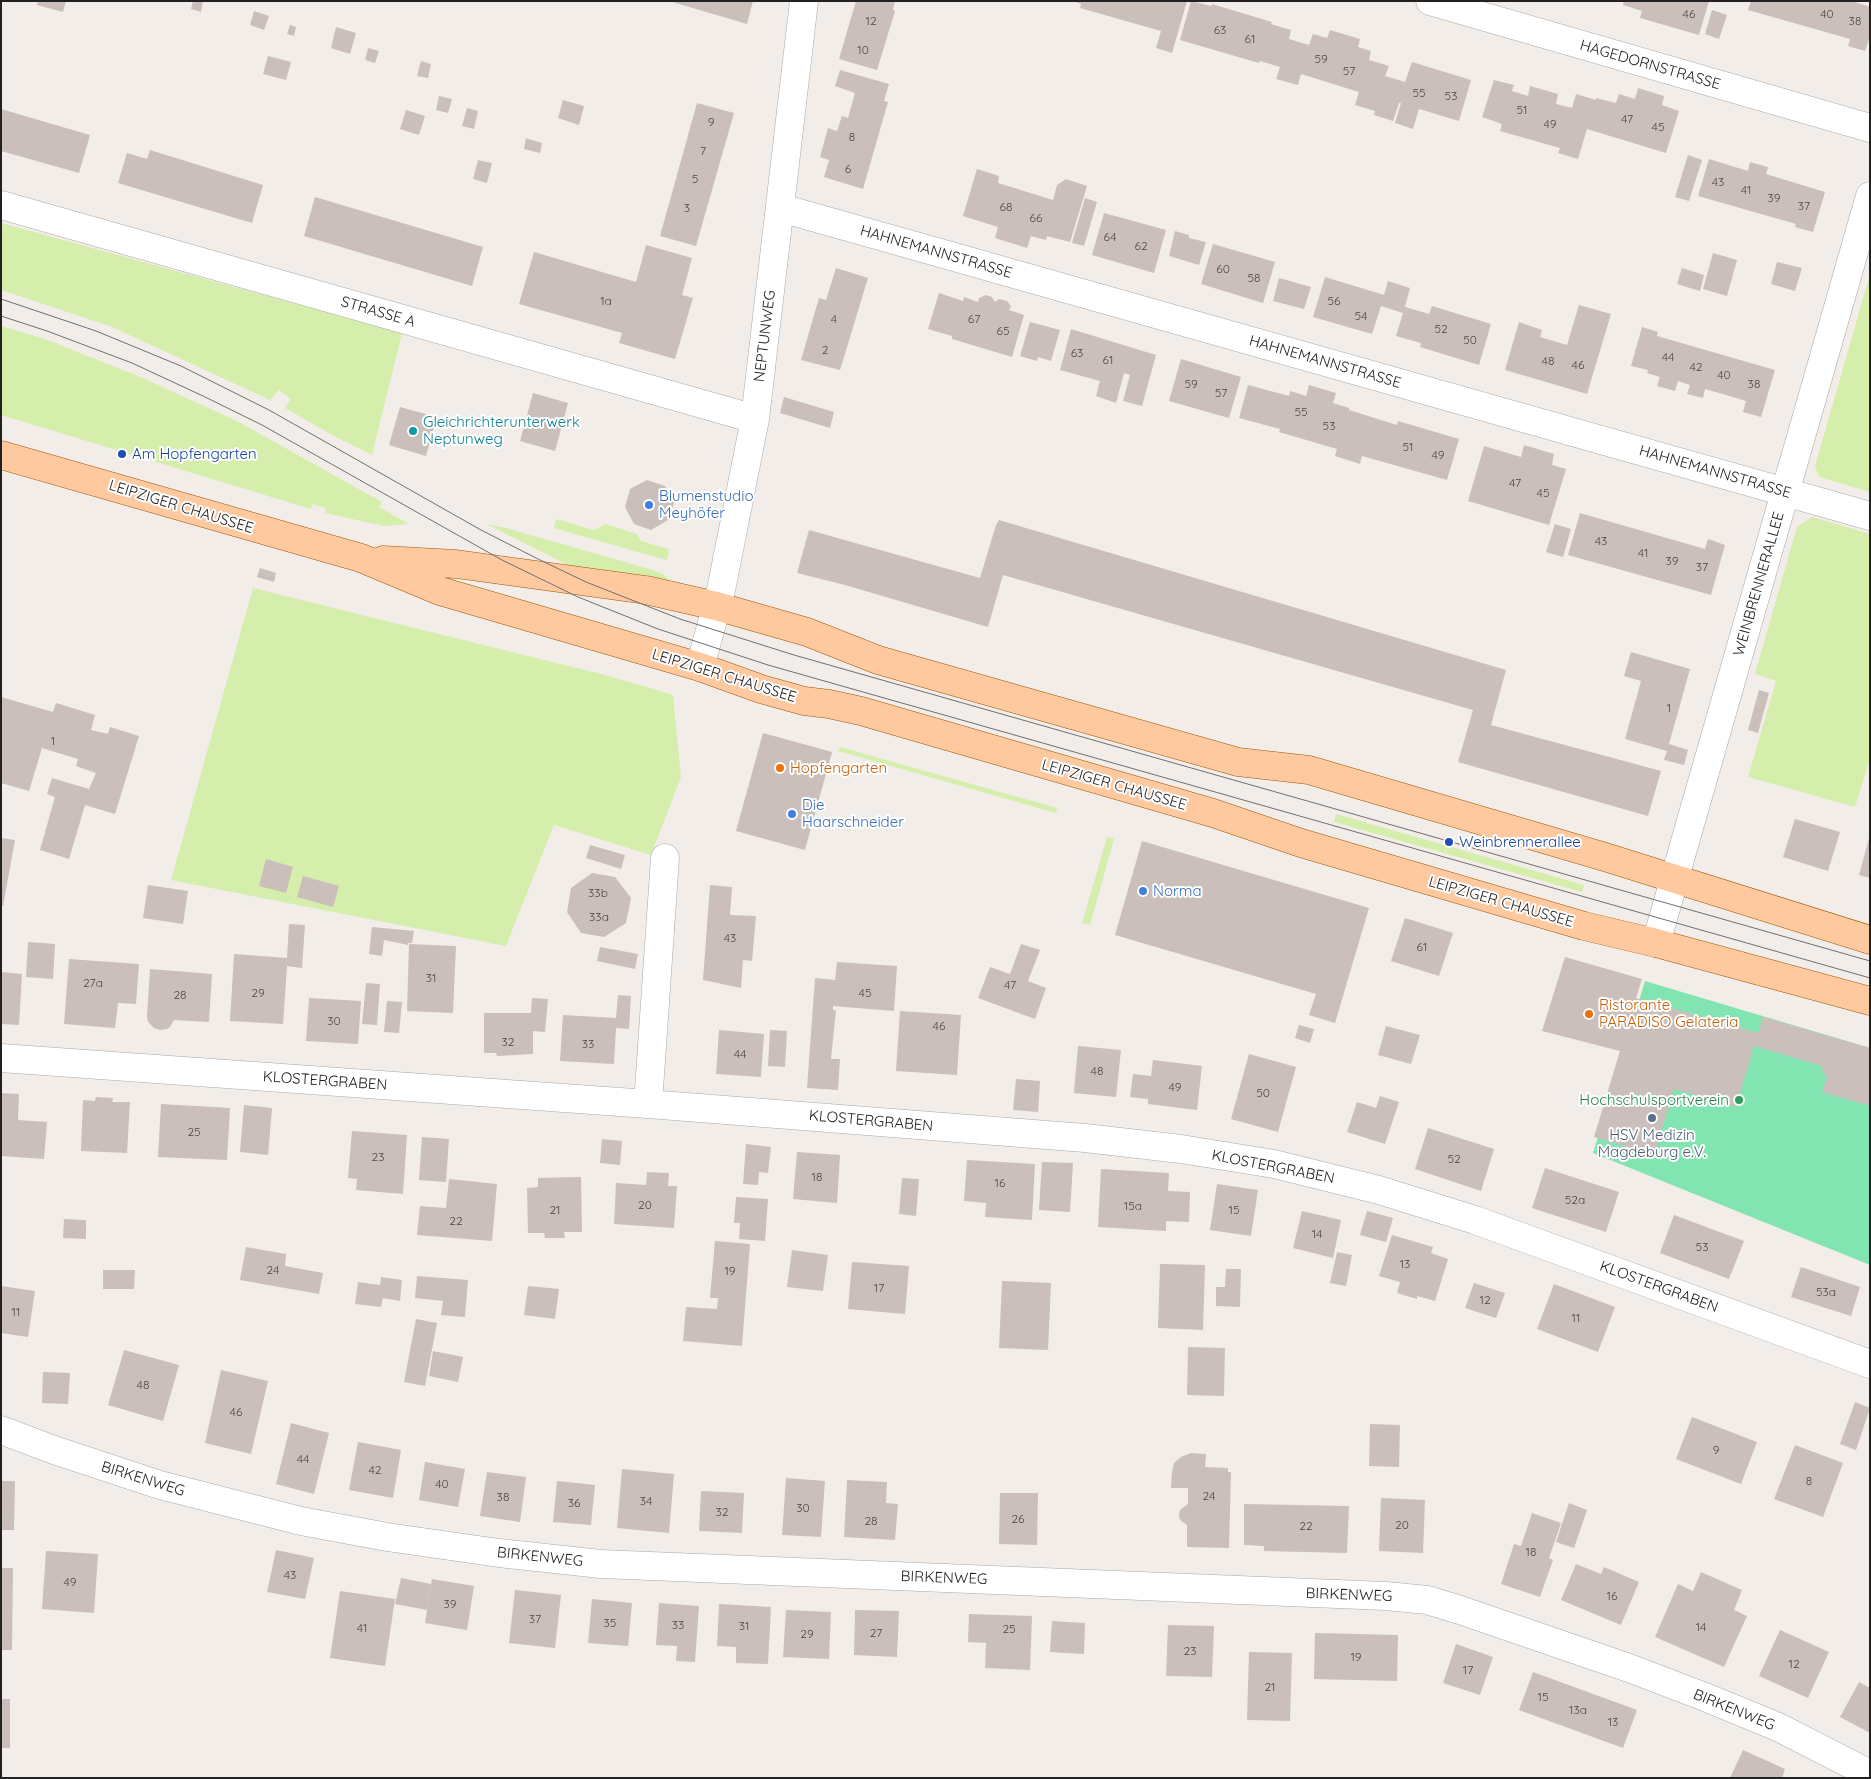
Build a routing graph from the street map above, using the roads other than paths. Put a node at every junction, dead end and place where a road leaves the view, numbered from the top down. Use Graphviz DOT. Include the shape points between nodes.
graph roads {
  1 [pos="804,1"];
  2 [pos="1430,1"];
  3 [pos="1870,128"];
  4 [pos="1870,196"];
  5 [pos="1,205"];
  6 [pos="781,208"];
  7 [pos="755,419"];
  8 [pos="1,455"];
  9 [pos="1785,492"];
  10 [pos="1870,516"];
  11 [pos="361,558"];
  12 [pos="716,606"];
  13 [pos="700,667"];
  14 [pos="665,858"];
  15 [pos="1673,878"];
  16 [pos="1870,940"];
  17 [pos="1656,943"];
  18 [pos="1870,1002"];
  19 [pos="1,1058"];
  20 [pos="648,1104"];
  21 [pos="1870,1364"];
  22 [pos="1,1430"];
  23 [pos="1870,1774"];
  1 -- 6 [label="street, NEPTUNWEG"];
  2 -- 3 [label="street, HAGEDORNSTRASSE"];
  4 -- 9 [label="street, WEINBRENNERALLEE"];
  5 -- 7 [label="street, STRASSE A"];
  6 -- 7 [label="street, NEPTUNWEG"];
  6 -- 9 [label="street, HAHNEMANNSTRASSE"];
  7 -- 12 [label="street, NEPTUNWEG"];
  8 -- 11 [label="main road, LEIPZIGER CHAUSSEE"];
  9 -- 10 [label="street, HAHNEMANNSTRASSE"];
  9 -- 15 [label="street, WEINBRENNERALLEE"];
  11 -- 12 [label="main road, LEIPZIGER CHAUSSEE" via="465,565 646,590"];
  11 -- 13 [label="main road, LEIPZIGER CHAUSSEE" via="440,591"];
  12 -- 13 [label="street, NEPTUNWEG"];
  12 -- 15 [label="main road, LEIPZIGER CHAUSSEE" via="807,632 878,660 1238,762 1309,770"];
  13 -- 17 [label="main road, LEIPZIGER CHAUSSEE" via="761,689 861,711 1213,813 1301,843 1576,924"];
  14 -- 20 [label="street"];
  15 -- 16 [label="main road, LEIPZIGER CHAUSSEE"];
  15 -- 17 [label="street, WEINBRENNERALLEE"];
  17 -- 18 [label="main road, LEIPZIGER CHAUSSEE"];
  19 -- 20 [label="street, KLOSTERGRABEN"];
  20 -- 21 [label="street, KLOSTERGRABEN" via="1085,1138 1274,1164 1379,1190 1475,1220"];
  22 -- 23 [label="street, BIRKENWEG" via="160,1485 301,1521 499,1553 611,1565 1427,1600 1629,1668 1720,1703 1778,1727"];
}
